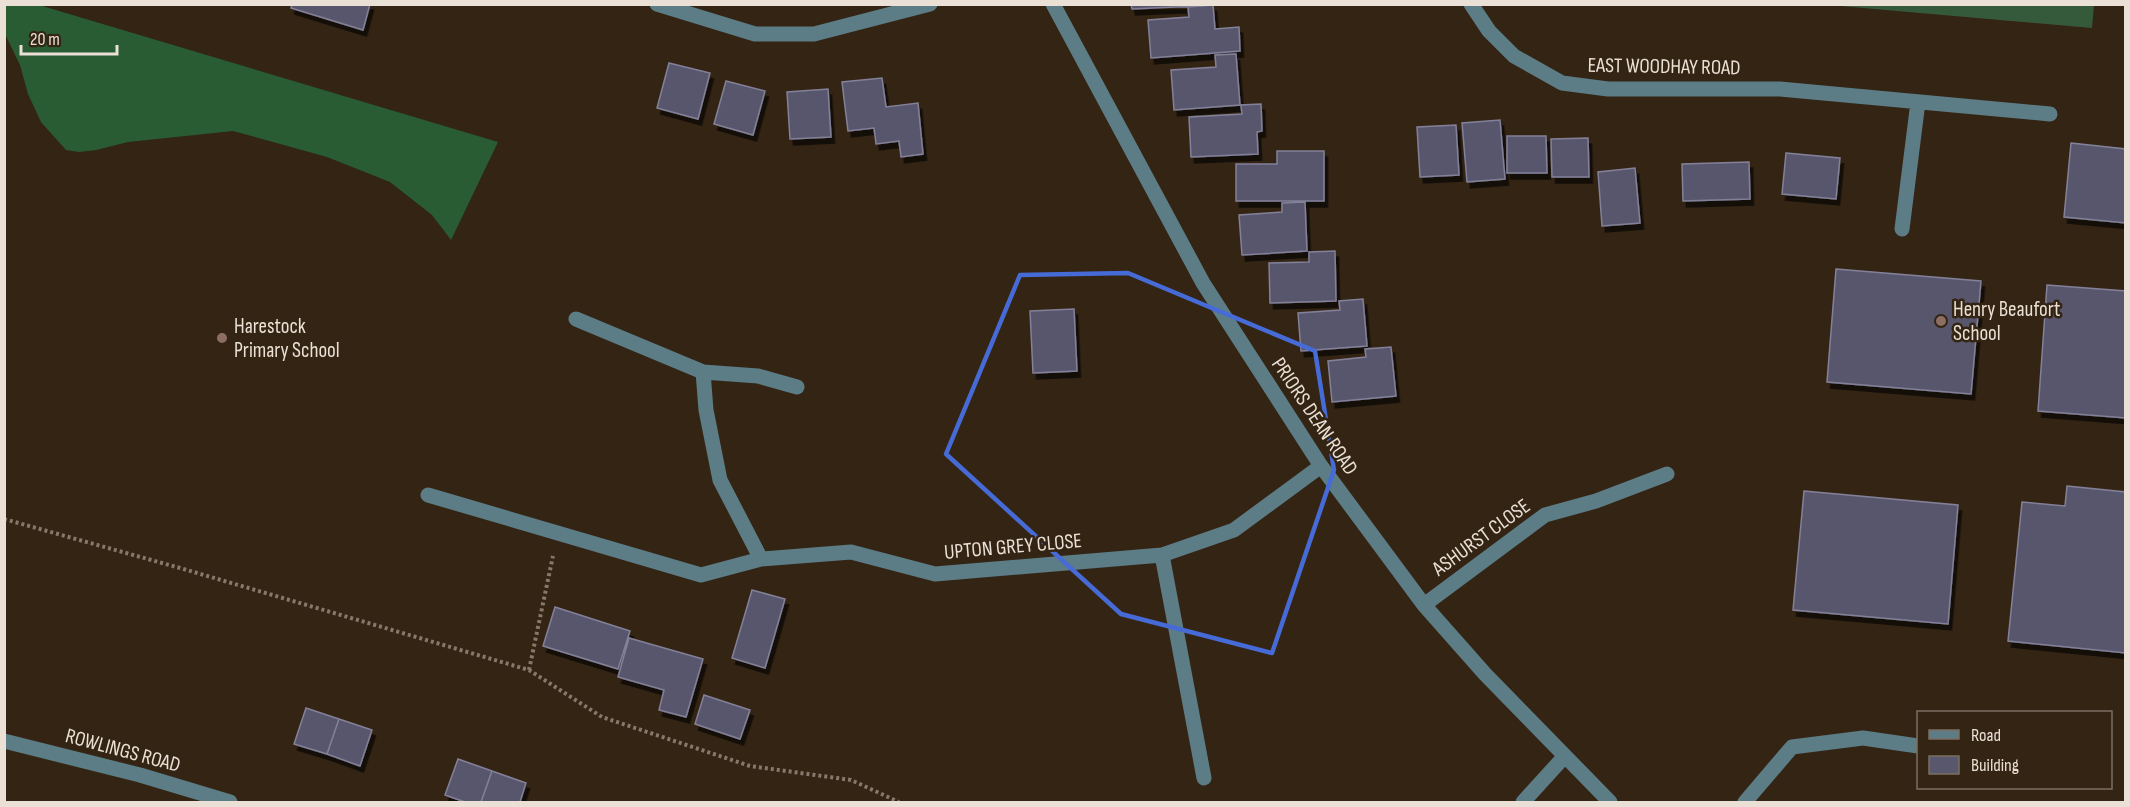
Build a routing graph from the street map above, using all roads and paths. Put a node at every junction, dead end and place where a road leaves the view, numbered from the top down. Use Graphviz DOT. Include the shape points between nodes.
graph roads {
  1 [pos="657,4"];
  2 [pos="930,4"];
  3 [pos="1053,4"];
  4 [pos="1471,4"];
  5 [pos="1918,102"];
  6 [pos="2050,114"];
  7 [pos="1902,229"];
  8 [pos="576,319"];
  9 [pos="703,372"];
  10 [pos="797,387"];
  11 [pos="1321,466"];
  12 [pos="1667,474"];
  13 [pos="428,495"];
  14 [pos="4,519"];
  15 [pos="558,532"];
  16 [pos="1162,555"];
  17 [pos="761,559"];
  18 [pos="1424,605"];
  19 [pos="529,670"];
  20 [pos="4,741"];
  21 [pos="1917,746"];
  22 [pos="1563,757"];
  23 [pos="1204,778"];
  24 [pos="230,802"];
  25 [pos="899,802"];
  26 [pos="1523,802"];
  27 [pos="1610,802"];
  28 [pos="1745,802"];
  1 -- 2 [label="street" via="755,34 813,34"];
  3 -- 11 [label="street, PRIORS DEAN ROAD" via="1203,283"];
  4 -- 5 [label="street, EAST WOODHAY ROAD" via="1489,31 1514,56 1562,83 1608,89 1780,90"];
  5 -- 6 [label="street, EAST WOODHAY ROAD"];
  5 -- 7 [label="street"];
  8 -- 9 [label="street"];
  9 -- 10 [label="street" via="758,376"];
  9 -- 17 [label="street" via="720,480"];
  11 -- 16 [label="street, UPTON GREY CLOSE" via="1234,530"];
  11 -- 18 [label="street, PRIORS DEAN ROAD"];
  12 -- 18 [label="street, ASHURST CLOSE" via="1545,515"];
  13 -- 15 [label="street, UPTON GREY CLOSE"];
  14 -- 19 [label="path"];
  15 -- 17 [label="street, UPTON GREY CLOSE" via="701,575"];
  15 -- 19 [label="path"];
  16 -- 17 [label="street, UPTON GREY CLOSE" via="935,574 851,552"];
  16 -- 23 [label="street"];
  18 -- 22 [label="street, PRIORS DEAN ROAD"];
  19 -- 25 [label="path" via="602,717 750,766 851,780"];
  20 -- 24 [label="street, ROWLINGS ROAD"];
  21 -- 28 [label="street" via="1863,738 1792,747"];
  22 -- 26 [label="street"];
  22 -- 27 [label="street, PRIORS DEAN ROAD"];
}
